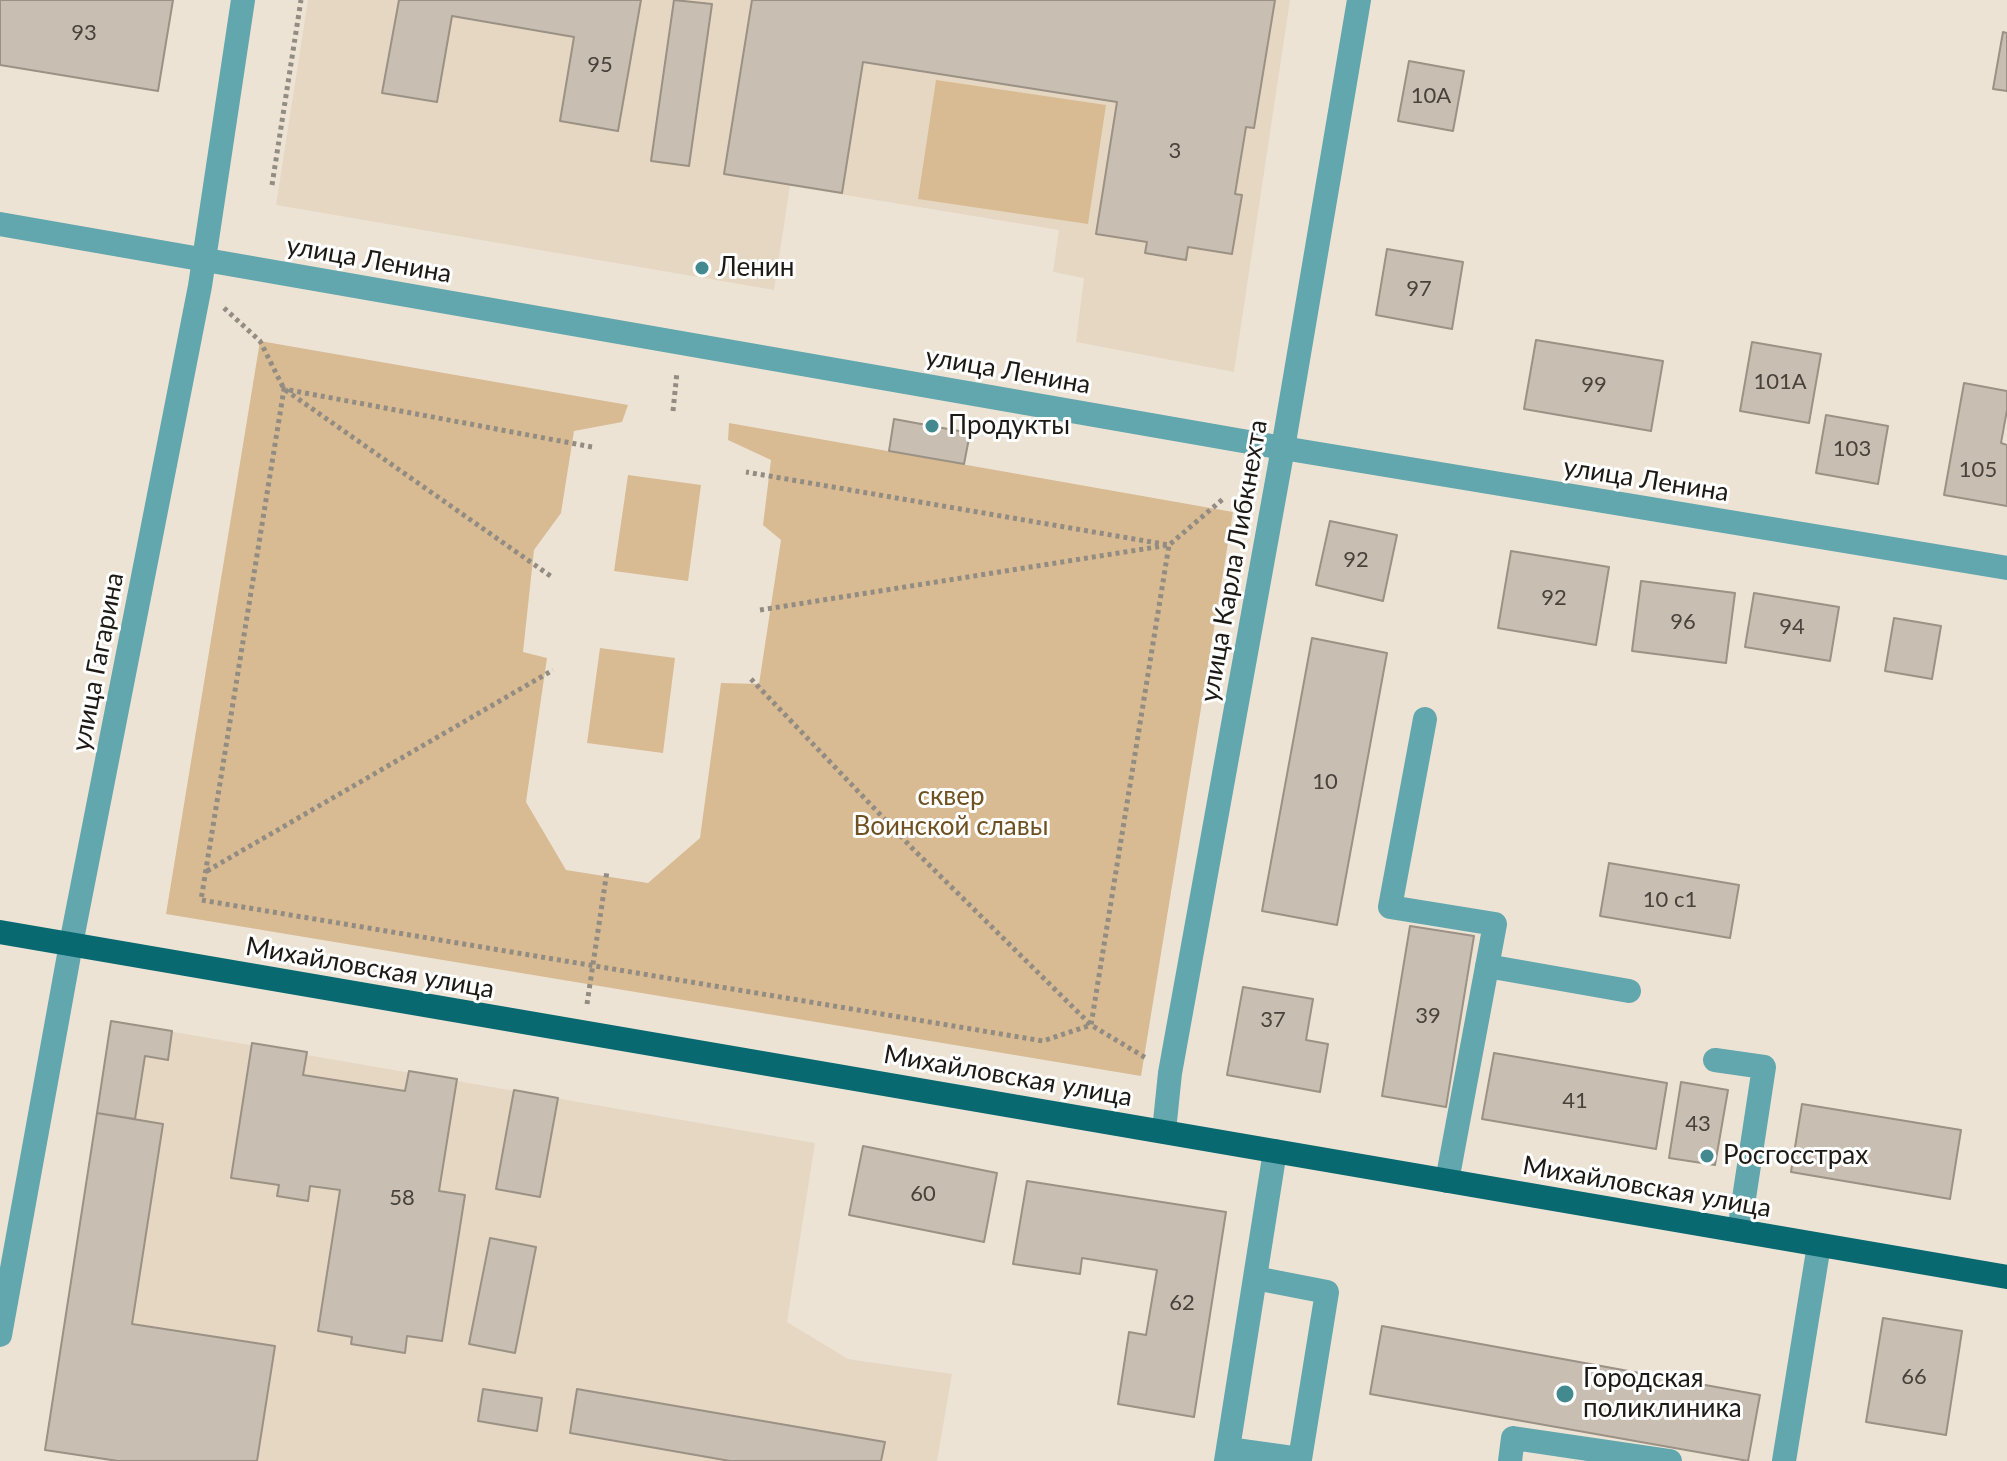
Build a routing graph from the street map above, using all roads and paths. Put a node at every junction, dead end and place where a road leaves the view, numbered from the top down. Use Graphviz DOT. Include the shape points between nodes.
graph roads {
  1 [pos="243,0"];
  2 [pos="301,0"];
  3 [pos="1359,0"];
  4 [pos="272,185"];
  5 [pos="0,224"];
  6 [pos="203,260"];
  7 [pos="200,286"];
  8 [pos="681,344"];
  9 [pos="284,389"];
  10 [pos="673,411"];
  11 [pos="592,447"];
  12 [pos="1283,448"];
  13 [pos="746,472"];
  14 [pos="1223,499"];
  15 [pos="1169,545"];
  16 [pos="2007,568"];
  17 [pos="552,577"];
  18 [pos="760,610"];
  19 [pos="553,670"];
  20 [pos="751,679"];
  21 [pos="1425,719"];
  22 [pos="206,871"];
  23 [pos="607,871"];
  24 [pos="0,932"];
  25 [pos="71,944"];
  26 [pos="592,966"];
  27 [pos="1487,966"];
  28 [pos="1629,991"];
  29 [pos="1091,1025"];
  30 [pos="583,1033"];
  31 [pos="1715,1060"];
  32 [pos="1170,1073"];
  33 [pos="1164,1131"];
  34 [pos="1275,1151"];
  35 [pos="1447,1181"];
  36 [pos="1739,1231"];
  37 [pos="1819,1245"];
  38 [pos="2007,1277"];
  39 [pos="1255,1278"];
  40 [pos="0,1335"];
  41 [pos="1227,1455"];
  42 [pos="1510,1461"];
  43 [pos="1670,1461"];
  44 [pos="1784,1461"];
  1 -- 6 [label="street, улица Гагарина"];
  2 -- 4 [label="path"];
  3 -- 12 [label="street, улица Карла Либкнехта"];
  5 -- 6 [label="street, улица Ленина"];
  6 -- 7 [label="street, улица Гагарина"];
  6 -- 8 [label="street, улица Ленина"];
  7 -- 9 [label="path" via="260,341"];
  7 -- 25 [label="street, улица Гагарина"];
  8 -- 10 [label="path"];
  8 -- 12 [label="street, улица Ленина"];
  9 -- 11 [label="path"];
  9 -- 17 [label="path"];
  9 -- 22 [label="path"];
  12 -- 16 [label="street, улица Ленина"];
  12 -- 32 [label="street, улица Карла Либкнехта"];
  13 -- 15 [label="path"];
  14 -- 15 [label="path"];
  15 -- 18 [label="path"];
  15 -- 29 [label="path"];
  19 -- 22 [label="path"];
  20 -- 29 [label="path"];
  21 -- 27 [label="street" via="1390,907 1495,924"];
  22 -- 26 [label="path" via="201,900"];
  23 -- 26 [label="path"];
  24 -- 25 [label="main road, Михайловская улица"];
  25 -- 30 [label="main road, Михайловская улица"];
  25 -- 40 [label="street, улица Гагарина"];
  26 -- 29 [label="path" via="1043,1041"];
  26 -- 30 [label="path"];
  27 -- 28 [label="street"];
  27 -- 35 [label="street"];
  29 -- 32 [label="path"];
  30 -- 33 [label="main road, Михайловская улица"];
  31 -- 36 [label="street" via="1764,1067"];
  32 -- 33 [label="street, улица Карла Либкнехта"];
  33 -- 34 [label="main road, Михайловская улица"];
  34 -- 35 [label="main road, Михайловская улица"];
  34 -- 39 [label="street"];
  35 -- 36 [label="main road, Михайловская улица"];
  36 -- 37 [label="main road, Михайловская улица"];
  37 -- 38 [label="main road, Михайловская улица"];
  37 -- 44 [label="street"];
  39 -- 41 [label="street"];
  39 -- 41 [label="street" via="1327,1292 1300,1459"];
  42 -- 43 [label="street" via="1513,1438"];
}
